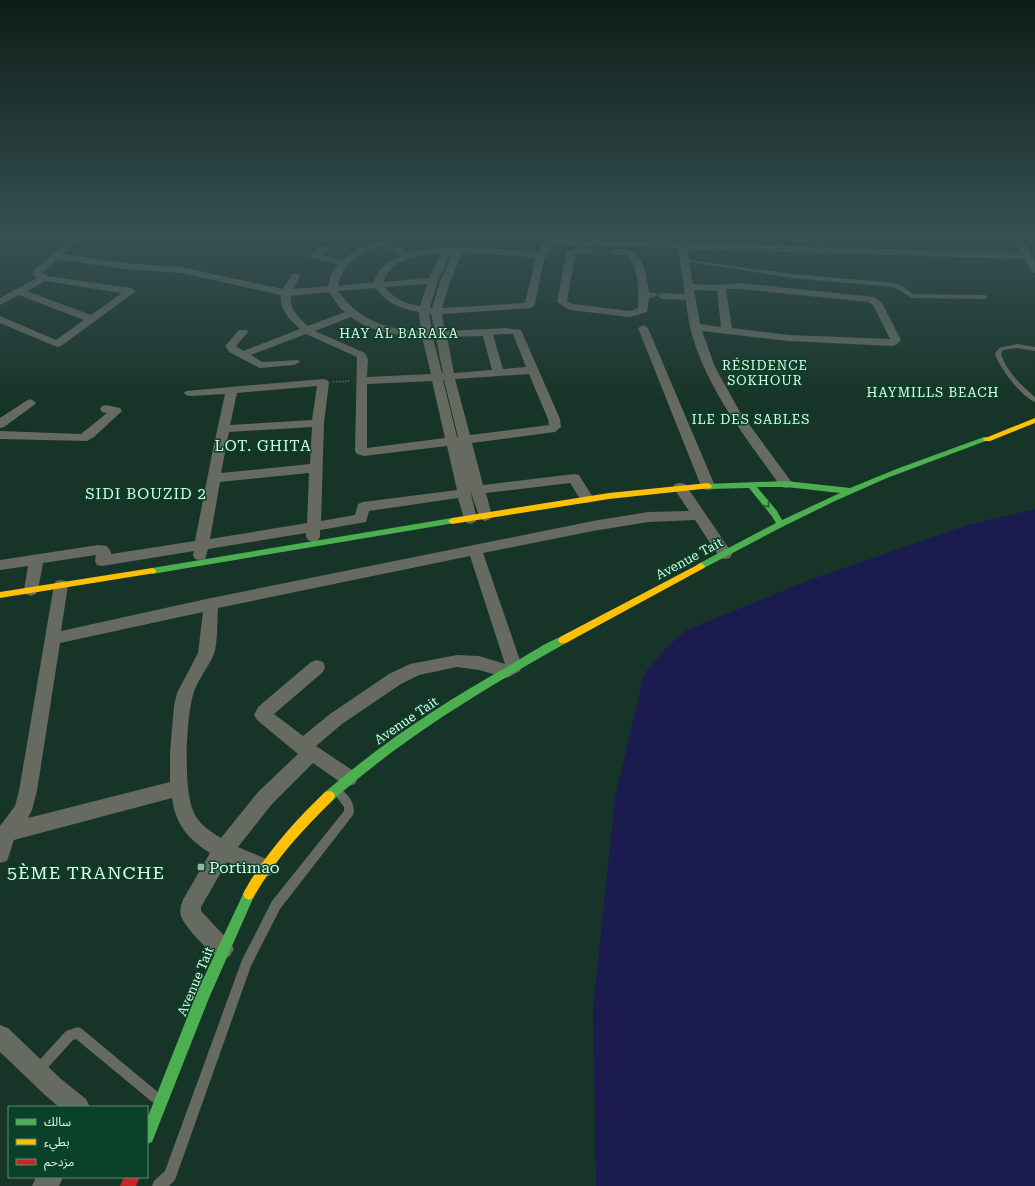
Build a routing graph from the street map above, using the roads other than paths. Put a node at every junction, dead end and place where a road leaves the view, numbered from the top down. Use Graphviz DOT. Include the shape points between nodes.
graph roads {
  1 [pos="22,290"];
  2 [pos="127,290"];
  3 [pos="274,290"];
  4 [pos="287,290"];
  5 [pos="327,290"];
  6 [pos="332,290"];
  7 [pos="383,290"];
  8 [pos="430,290"];
  9 [pos="442,290"];
  10 [pos="533,290"];
  11 [pos="564,290"];
  12 [pos="647,290"];
  13 [pos="700,290"];
  14 [pos="721,290"];
  15 [pos="783,290"];
  16 [pos="906,290"];
  17 [pos="19,292"];
  18 [pos="690,292"];
  19 [pos="286,293"];
  20 [pos="648,295"];
  21 [pos="662,296"];
  22 [pos="986,297"];
  23 [pos="0,302"];
  24 [pos="424,310"];
  25 [pos="436,311"];
  26 [pos="350,314"];
  27 [pos="0,319"];
  28 [pos="92,319"];
  29 [pos="695,327"];
  30 [pos="643,328"];
  31 [pos="306,330"];
  32 [pos="727,330"];
  33 [pos="243,332"];
  34 [pos="487,333"];
  35 [pos="427,335"];
  36 [pos="441,336"];
  37 [pos="1035,348"];
  38 [pos="242,355"];
  39 [pos="294,362"];
  40 [pos="534,370"];
  41 [pos="499,373"];
  42 [pos="443,377"];
  43 [pos="361,381"];
  44 [pos="232,389"];
  45 [pos="190,393"];
  46 [pos="1035,400"];
  47 [pos="30,403"];
  48 [pos="106,409"];
  49 [pos="1035,420"];
  50 [pos="318,423"];
  51 [pos="0,424"];
  52 [pos="223,429"];
  53 [pos="0,435"];
  54 [pos="458,441"];
  55 [pos="316,468"];
  56 [pos="214,478"];
  57 [pos="786,484"];
  58 [pos="751,485"];
  59 [pos="708,486"];
  60 [pos="680,487"];
  61 [pos="850,491"];
  62 [pos="470,492"];
  63 [pos="587,499"];
  64 [pos="698,515"];
  65 [pos="485,516"];
  66 [pos="361,519"];
  67 [pos="470,519"];
  68 [pos="781,525"];
  69 [pos="312,528"];
  70 [pos="363,536"];
  71 [pos="313,543"];
  72 [pos="202,545"];
  73 [pos="475,550"];
  74 [pos="725,554"];
  75 [pos="37,559"];
  76 [pos="102,561"];
  77 [pos="199,562"];
  78 [pos="0,565"];
  79 [pos="98,579"];
  80 [pos="61,585"];
  81 [pos="30,590"];
  82 [pos="0,596"];
  83 [pos="211,604"];
  84 [pos="52,639"];
  85 [pos="317,667"];
  86 [pos="511,669"];
  87 [pos="307,750"];
  88 [pos="349,778"];
  89 [pos="178,788"];
  90 [pos="337,789"];
  91 [pos="3,834"];
  92 [pos="223,850"];
  93 [pos="0,854"];
  94 [pos="264,868"];
  95 [pos="223,949"];
  96 [pos="0,1036"];
  97 [pos="37,1072"];
  98 [pos="161,1101"];
  99 [pos="77,1106"];
  100 [pos="148,1134"];
  101 [pos="159,1186"];
  1 -- 17 [label="street"];
  2 -- 28 [label="street" via="131,291"];
  3 -- 19 [label="street"];
  4 -- 19 [label="street"];
  5 -- 19 [label="street"];
  6 -- 26 [label="street"];
  7 -- 24 [label="street" via="402,305"];
  8 -- 24 [label="street"];
  9 -- 25 [label="street"];
  10 -- 25 [label="street" via="529,305"];
  11 -- 20 [label="street" via="562,302 566,306 630,314 643,310"];
  12 -- 20 [label="street"];
  13 -- 18 [label="street"];
  14 -- 32 [label="street"];
  15 -- 32 [label="street" via="870,299 877,303 896,340 892,343 789,338"];
  16 -- 22 [label="lane" via="912,296"];
  17 -- 23 [label="street"];
  17 -- 28 [label="street"];
  18 -- 21 [label="street"];
  18 -- 29 [label="street"];
  19 -- 31 [label="street" via="285,302 288,308"];
  24 -- 25 [label="street"];
  24 -- 35 [label="street"];
  25 -- 36 [label="street"];
  26 -- 31 [label="street"];
  26 -- 35 [label="street" via="367,323 391,330"];
  27 -- 28 [label="street" via="57,344"];
  29 -- 32 [label="street"];
  29 -- 57 [label="street" via="709,367 734,413"];
  30 -- 59 [label="street"];
  31 -- 38 [label="street"];
  31 -- 43 [label="street" via="361,356"];
  33 -- 38 [label="street" via="230,346"];
  34 -- 36 [label="street"];
  34 -- 40 [label="street" via="517,332"];
  34 -- 41 [label="street"];
  35 -- 36 [label="street"];
  35 -- 42 [label="street"];
  36 -- 42 [label="street"];
  37 -- 46 [label="lane" via="1009,346 1001,349 998,354 1014,380"];
  38 -- 39 [label="street" via="260,365"];
  40 -- 41 [label="street"];
  40 -- 54 [label="street" via="554,419 554,428"];
  41 -- 42 [label="street"];
  42 -- 43 [label="street"];
  42 -- 54 [label="street"];
  43 -- 54 [label="street" via="362,452"];
  44 -- 45 [label="street"];
  44 -- 50 [label="street" via="323,382"];
  44 -- 52 [label="street"];
  47 -- 51 [label="street"];
  48 -- 53 [label="street" via="116,411 83,438"];
  49 -- 61 [label="street, Avenue Tait"];
  50 -- 52 [label="street"];
  50 -- 55 [label="street"];
  52 -- 56 [label="street"];
  54 -- 62 [label="street"];
  55 -- 56 [label="street"];
  55 -- 69 [label="street"];
  56 -- 72 [label="street"];
  57 -- 58 [label="street"];
  57 -- 61 [label="street"];
  58 -- 59 [label="street"];
  58 -- 68 [label="street, one-way"];
  59 -- 60 [label="street"];
  60 -- 63 [label="street"];
  60 -- 64 [label="street"];
  61 -- 68 [label="street, Avenue Tait"];
  62 -- 63 [label="street" via="574,478"];
  62 -- 65 [label="street"];
  62 -- 66 [label="street" via="365,507 362,508"];
  62 -- 67 [label="street"];
  63 -- 65 [label="street"];
  64 -- 73 [label="street" via="624,520"];
  64 -- 74 [label="street"];
  65 -- 67 [label="street"];
  66 -- 69 [label="street"];
  66 -- 70 [label="street"];
  67 -- 70 [label="street"];
  68 -- 74 [label="street, Avenue Tait"];
  69 -- 71 [label="street"];
  69 -- 72 [label="street"];
  70 -- 71 [label="street"];
  71 -- 77 [label="street"];
  72 -- 76 [label="street"];
  72 -- 77 [label="street"];
  73 -- 83 [label="street"];
  73 -- 86 [label="street"];
  74 -- 86 [label="street, Avenue Tait"];
  75 -- 76 [label="street" via="102,550"];
  75 -- 78 [label="street"];
  75 -- 81 [label="street"];
  76 -- 79 [label="street"];
  77 -- 79 [label="street"];
  79 -- 80 [label="street"];
  80 -- 81 [label="street"];
  80 -- 84 [label="street"];
  81 -- 82 [label="street"];
  83 -- 84 [label="street"];
  83 -- 89 [label="street" via="206,653 185,693 182,706"];
  84 -- 91 [label="street" via="28,791 23,810"];
  85 -- 87 [label="street" via="263,714 264,718"];
  86 -- 87 [label="street" via="457,661 416,668 395,679 336,719"];
  86 -- 88 [label="street, Avenue Tait" via="388,747"];
  87 -- 88 [label="street"];
  87 -- 92 [label="street"];
  88 -- 90 [label="street, Avenue Tait"];
  89 -- 91 [label="street"];
  89 -- 92 [label="street" via="187,822"];
  90 -- 94 [label="street, Avenue Tait" via="286,839"];
  90 -- 101 [label="lane" via="349,812 276,905 246,964 170,1175"];
  91 -- 93 [label="street"];
  92 -- 94 [label="street"];
  92 -- 95 [label="street" via="191,904 190,910 194,918"];
  94 -- 95 [label="street, Avenue Tait" via="250,890"];
  95 -- 98 [label="street, Avenue Tait"];
  96 -- 97 [label="street"];
  97 -- 98 [label="lane" via="70,1035 78,1032"];
  97 -- 99 [label="street"];
  98 -- 100 [label="street, Avenue Tait"];
}
